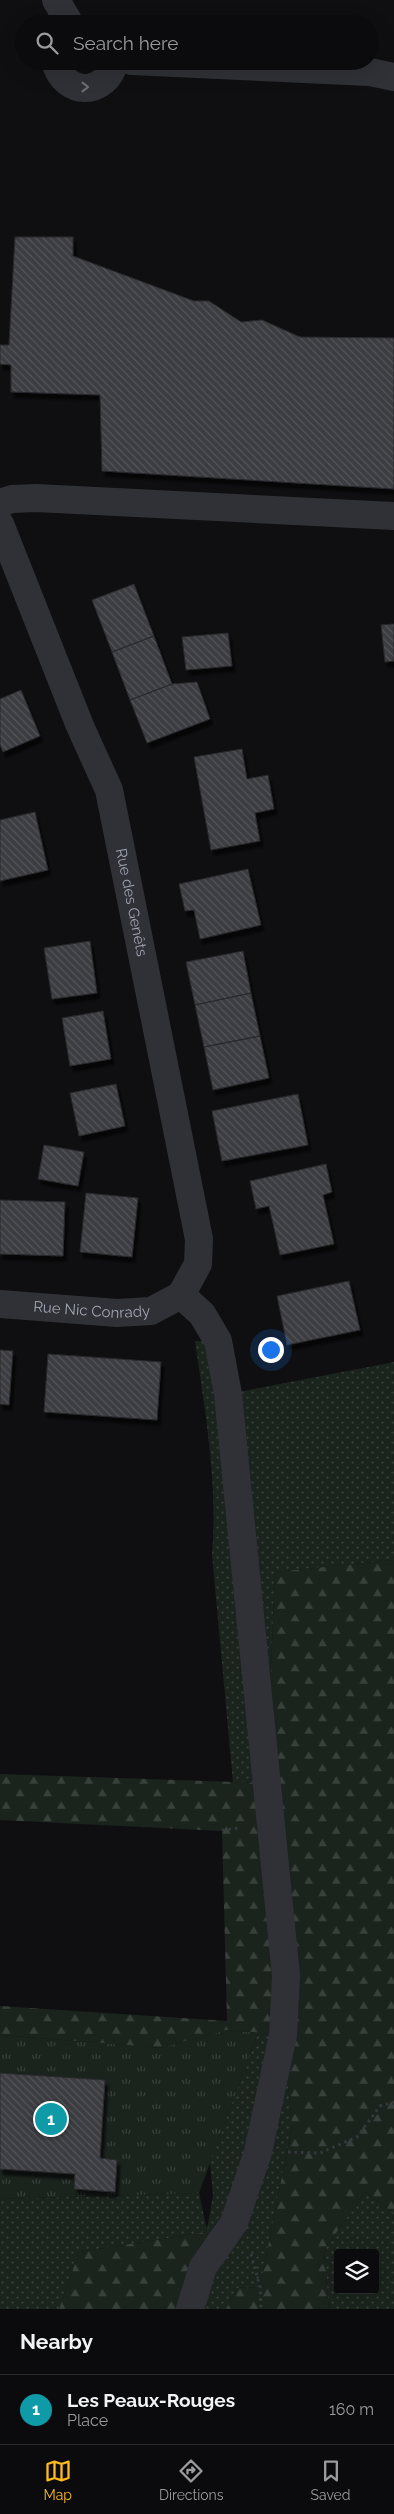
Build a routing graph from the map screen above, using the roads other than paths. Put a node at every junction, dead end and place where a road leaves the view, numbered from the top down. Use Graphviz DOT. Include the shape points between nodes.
graph roads {
  1 [pos="56,0"];
  2 [pos="65,15"];
  3 [pos="59,70"];
  4 [pos="111,70"];
  5 [pos="327,70"];
  6 [pos="394,78"];
  7 [pos="0,503"];
  8 [pos="394,516"];
  9 [pos="0,524"];
  10 [pos="181,1294"];
  11 [pos="0,1304"];
  12 [pos="190,2309"];
  1 -- 2 [label="street"];
  3 -- 4 [label="street, one-way" via="63,79 80,88 90,88 108,78"];
  5 -- 6 [label="street" via="370,72"];
  7 -- 8 [label="street" via="36,498"];
  9 -- 10 [label="street, Rue des Genêts" via="80,726 109,790 199,1239 198,1264"];
  10 -- 11 [label="street, Rue Nic Conrady" via="151,1311 117,1313"];
  10 -- 12 [label="street" via="202,1314 218,1341 228,1394 286,1976 283,2035 258,2152 234,2223 203,2267"];
}
